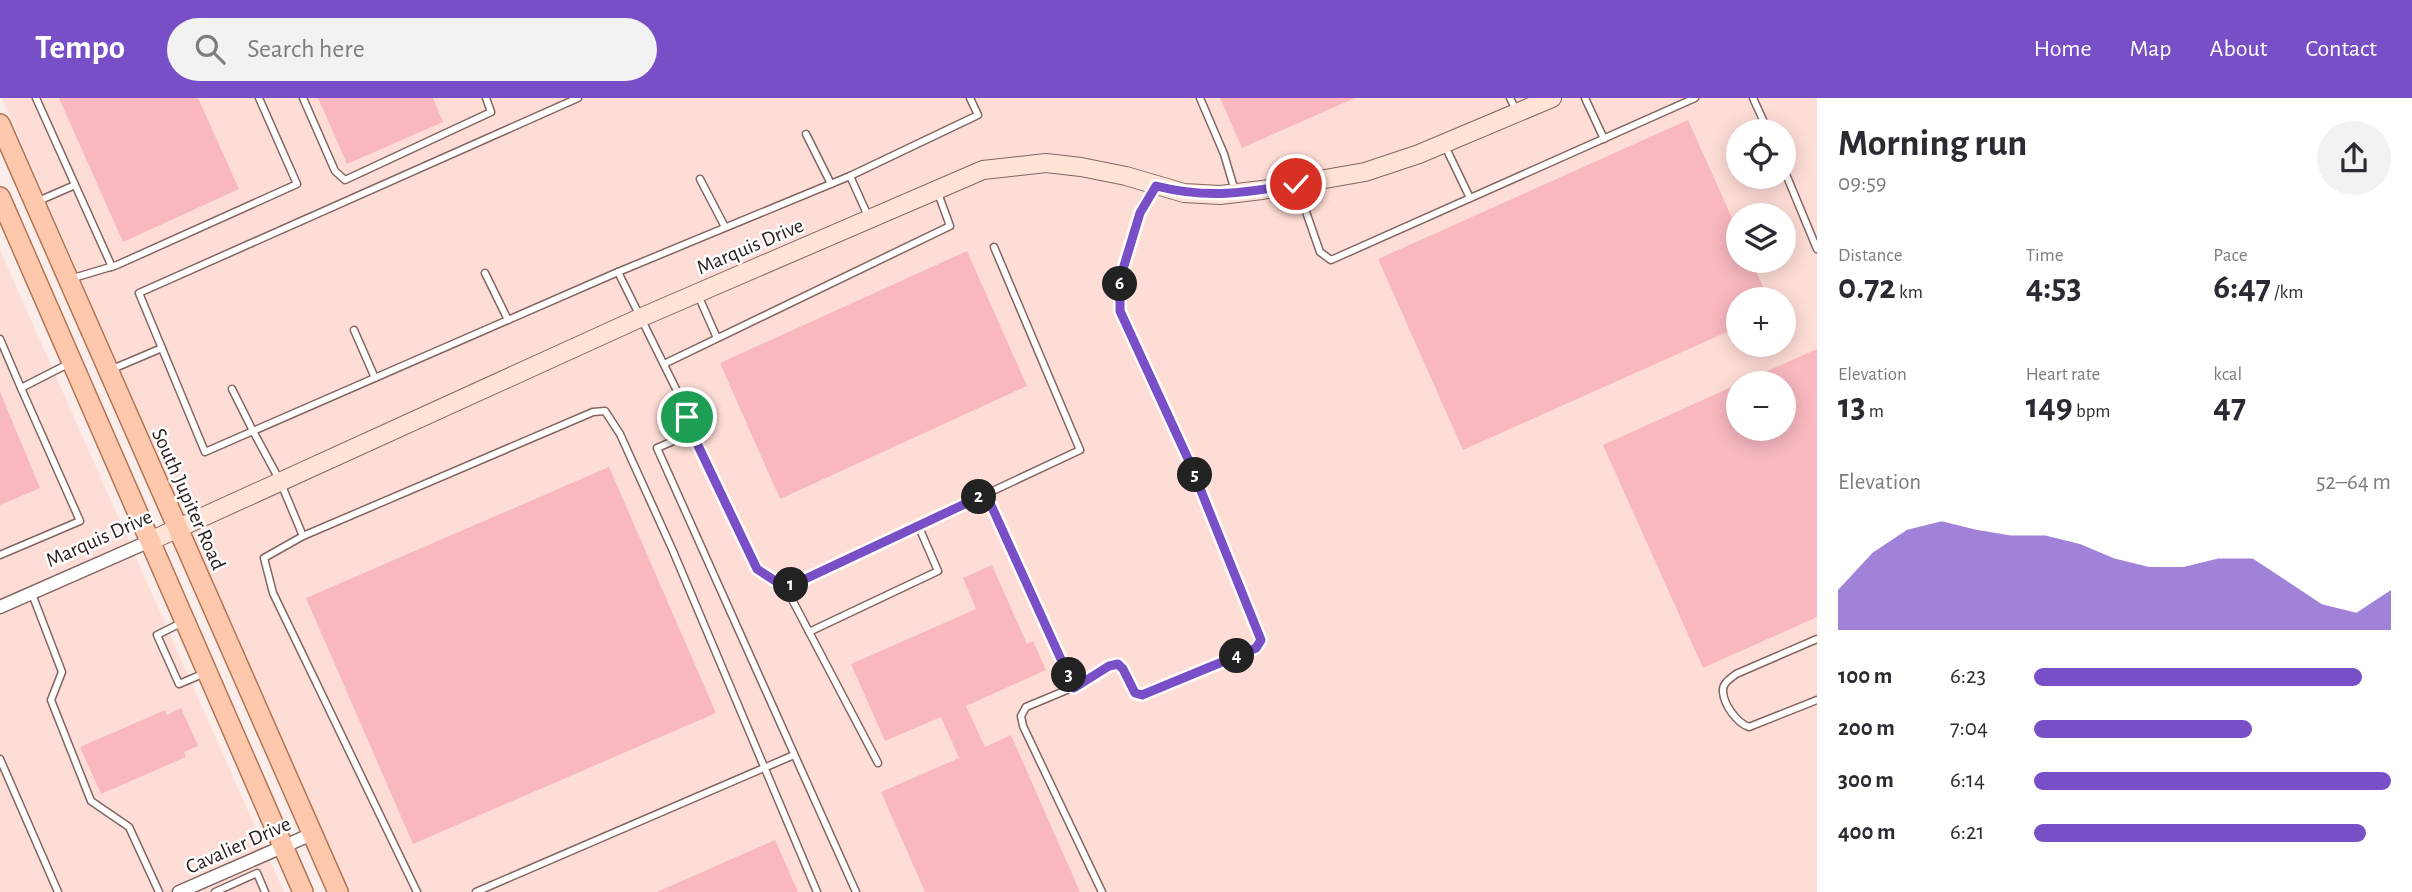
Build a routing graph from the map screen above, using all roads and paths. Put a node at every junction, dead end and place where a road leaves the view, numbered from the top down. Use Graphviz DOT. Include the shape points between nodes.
graph roads {
  1 [pos="36,98"];
  2 [pos="259,98"];
  3 [pos="303,98"];
  4 [pos="486,98"];
  5 [pos="578,98"];
  6 [pos="970,98"];
  7 [pos="1200,98"];
  8 [pos="1552,98"];
  9 [pos="1585,98"];
  10 [pos="1695,98"];
  11 [pos="1753,98"];
  12 [pos="1514,106"];
  13 [pos="1763,119"];
  14 [pos="0,124"];
  15 [pos="806,134"];
  16 [pos="1604,139"];
  17 [pos="1444,144"];
  18 [pos="850,176"];
  19 [pos="700,179"];
  20 [pos="831,184"];
  21 [pos="1296,184"];
  22 [pos="75,185"];
  23 [pos="1156,186"];
  24 [pos="1792,189"];
  25 [pos="936,190"];
  26 [pos="1236,193"];
  27 [pos="1470,198"];
  28 [pos="34,203"];
  29 [pos="2,210"];
  30 [pos="869,219"];
  31 [pos="725,228"];
  32 [pos="994,247"];
  33 [pos="1817,249"];
  34 [pos="112,267"];
  35 [pos="618,272"];
  36 [pos="485,273"];
  37 [pos="68,280"];
  38 [pos="697,293"];
  39 [pos="642,317"];
  40 [pos="508,320"];
  41 [pos="354,330"];
  42 [pos="717,338"];
  43 [pos="0,339"];
  44 [pos="162,348"];
  45 [pos="72,362"];
  46 [pos="664,364"];
  47 [pos="108,371"];
  48 [pos="375,378"];
  49 [pos="21,388"];
  50 [pos="232,389"];
  51 [pos="253,431"];
  52 [pos="692,433"];
  53 [pos="280,481"];
  54 [pos="986,494"];
  55 [pos="918,526"];
  56 [pos="177,528"];
  57 [pos="303,536"];
  58 [pos="150,541"];
  59 [pos="0,555"];
  60 [pos="786,588"];
  61 [pos="32,594"];
  62 [pos="0,607"];
  63 [pos="185,621"];
  64 [pos="809,632"];
  65 [pos="1817,639"];
  66 [pos="207,672"];
  67 [pos="1074,688"];
  68 [pos="1817,700"];
  69 [pos="794,755"];
  70 [pos="0,759"];
  71 [pos="878,763"];
  72 [pos="764,768"];
  73 [pos="312,834"];
  74 [pos="282,846"];
  75 [pos="181,891"];
  76 [pos="58,892"];
  77 [pos="159,892"];
  78 [pos="215,892"];
  79 [pos="265,892"];
  80 [pos="303,892"];
  81 [pos="338,892"];
  82 [pos="417,892"];
  83 [pos="477,892"];
  84 [pos="817,892"];
  85 [pos="856,892"];
  86 [pos="1102,892"];
  1 -- 22 [label="lane"];
  2 -- 34 [label="lane" via="298,184"];
  3 -- 4 [label="lane" via="335,171 345,180 491,112"];
  5 -- 44 [label="lane" via="139,293"];
  6 -- 18 [label="lane" via="978,115"];
  7 -- 26 [label="lane"];
  8 -- 12 [label="street, Marquis Drive"];
  9 -- 16 [label="lane"];
  10 -- 16 [label="lane"];
  11 -- 13 [label="lane"];
  12 -- 17 [label="street, Marquis Drive"];
  14 -- 28 [label="main road, South Jupiter Road"];
  15 -- 20 [label="lane"];
  16 -- 27 [label="lane"];
  17 -- 21 [label="street, Marquis Drive" via="1364,172"];
  17 -- 27 [label="lane"];
  18 -- 20 [label="lane"];
  18 -- 30 [label="lane"];
  19 -- 31 [label="lane"];
  20 -- 31 [label="lane"];
  21 -- 26 [label="street, Marquis Drive"];
  21 -- 27 [label="lane" via="1320,252 1331,260"];
  22 -- 28 [label="lane"];
  22 -- 34 [label="lane"];
  23 -- 25 [label="street, Marquis Drive" via="1126,176 1045,163 983,170"];
  23 -- 26 [label="street, Marquis Drive" via="1184,193"];
  23 -- 67 [label="lane" via="1140,213 1120,279 1120,311 1189,461 1261,640 1256,648 1142,695 1135,693 1118,664"];
  24 -- 33 [label="lane"];
  25 -- 30 [label="street, Marquis Drive"];
  25 -- 42 [label="lane" via="950,226"];
  28 -- 29 [label="main road"];
  28 -- 37 [label="main road, South Jupiter Road"];
  29 -- 45 [label="main road"];
  30 -- 38 [label="street, Marquis Drive"];
  31 -- 35 [label="lane"];
  32 -- 54 [label="lane" via="1080,450"];
  34 -- 37 [label="lane"];
  35 -- 39 [label="lane"];
  35 -- 40 [label="lane"];
  36 -- 40 [label="lane"];
  37 -- 47 [label="main road, South Jupiter Road"];
  38 -- 39 [label="street, Marquis Drive"];
  38 -- 42 [label="lane"];
  39 -- 46 [label="lane"];
  39 -- 53 [label="street, Marquis Drive"];
  40 -- 48 [label="lane"];
  41 -- 48 [label="lane"];
  42 -- 46 [label="lane"];
  43 -- 49 [label="lane"];
  44 -- 47 [label="lane"];
  44 -- 51 [label="lane" via="205,452"];
  45 -- 49 [label="lane"];
  45 -- 58 [label="main road"];
  46 -- 52 [label="lane"];
  47 -- 56 [label="main road, South Jupiter Road"];
  48 -- 51 [label="lane"];
  49 -- 59 [label="lane" via="80,521"];
  50 -- 51 [label="lane"];
  51 -- 53 [label="lane"];
  52 -- 60 [label="lane" via="757,569"];
  52 -- 69 [label="lane" via="657,449"];
  53 -- 56 [label="street, Marquis Drive"];
  53 -- 57 [label="lane"];
  54 -- 55 [label="lane"];
  54 -- 67 [label="lane"];
  55 -- 60 [label="lane"];
  55 -- 64 [label="lane" via="938,571"];
  56 -- 58 [label="street, Marquis Drive"];
  56 -- 73 [label="main road, South Jupiter Road"];
  57 -- 72 [label="lane" via="593,412 605,411 620,434"];
  57 -- 82 [label="lane" via="264,558 273,593"];
  58 -- 61 [label="street, Marquis Drive"];
  58 -- 63 [label="main road"];
  60 -- 64 [label="lane"];
  61 -- 62 [label="street, Marquis Drive"];
  61 -- 77 [label="lane" via="62,672 51,700 91,801 129,827"];
  63 -- 66 [label="main road"];
  63 -- 66 [label="lane" via="157,635 179,684"];
  64 -- 71 [label="lane"];
  65 -- 68 [label="lane" via="1736,674 1725,682 1723,692 1739,724 1749,727"];
  66 -- 74 [label="main road"];
  67 -- 86 [label="lane" via="1026,707 1021,716"];
  69 -- 72 [label="lane"];
  69 -- 85 [label="lane"];
  70 -- 76 [label="lane"];
  72 -- 83 [label="lane"];
  72 -- 84 [label="lane"];
  73 -- 74 [label="street, Cavalier Drive"];
  73 -- 81 [label="main road, South Jupiter Road"];
  74 -- 75 [label="street, Cavalier Drive"];
  74 -- 80 [label="main road"];
  78 -- 79 [label="lane" via="257,873"];
}
